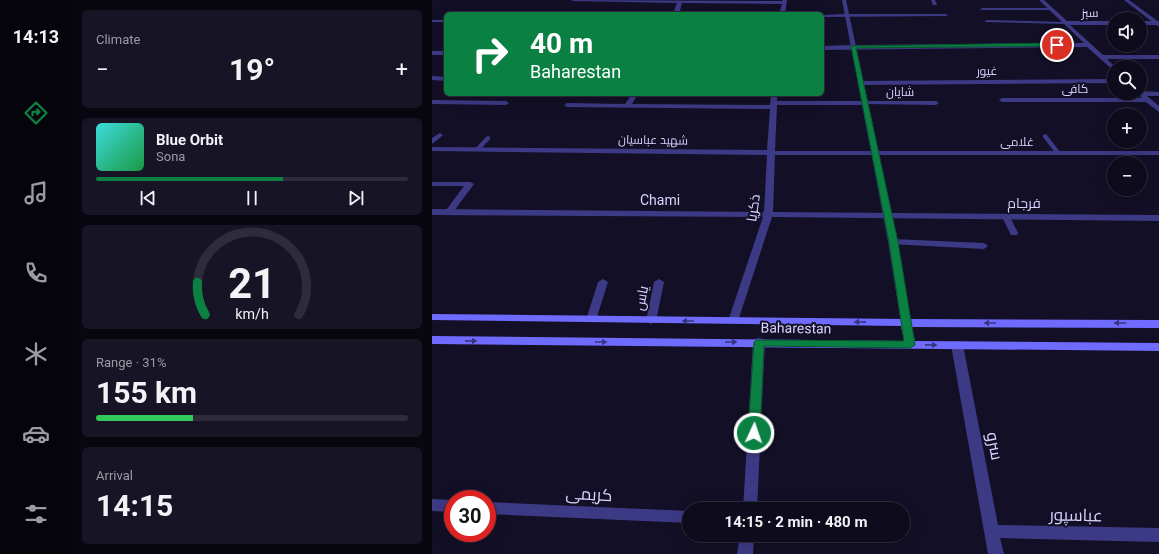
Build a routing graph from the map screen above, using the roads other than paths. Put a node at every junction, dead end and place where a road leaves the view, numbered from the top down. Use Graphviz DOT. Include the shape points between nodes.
graph roads {
  1 [pos="573,0"];
  2 [pos="844,0"];
  3 [pos="1042,0"];
  4 [pos="1126,0"];
  5 [pos="681,1"];
  6 [pos="784,2"];
  7 [pos="982,9"];
  8 [pos="1051,9"];
  9 [pos="677,12"];
  10 [pos="782,12"];
  11 [pos="946,15"];
  12 [pos="824,16"];
  13 [pos="846,16"];
  14 [pos="432,21"];
  15 [pos="444,21"];
  16 [pos="987,21"];
  17 [pos="1065,23"];
  18 [pos="1107,23"];
  19 [pos="1147,23"];
  20 [pos="1158,24"];
  21 [pos="1088,44"];
  22 [pos="824,48"];
  23 [pos="853,48"];
  24 [pos="432,53"];
  25 [pos="444,53"];
  26 [pos="1159,56"];
  27 [pos="1102,57"];
  28 [pos="1107,62"];
  29 [pos="432,78"];
  30 [pos="444,79"];
  31 [pos="1107,81"];
  32 [pos="860,83"];
  33 [pos="1147,93"];
  34 [pos="1159,94"];
  35 [pos="634,96"];
  36 [pos="1002,100"];
  37 [pos="1149,100"];
  38 [pos="774,101"];
  39 [pos="432,102"];
  40 [pos="506,103"];
  41 [pos="865,103"];
  42 [pos="936,103"];
  43 [pos="567,105"];
  44 [pos="628,106"];
  45 [pos="1159,110"];
  46 [pos="440,135"];
  47 [pos="1046,136"];
  48 [pos="488,138"];
  49 [pos="432,142"];
  50 [pos="432,149"];
  51 [pos="477,150"];
  52 [pos="770,153"];
  53 [pos="1159,153"];
  54 [pos="874,154"];
  55 [pos="1058,154"];
  56 [pos="432,184"];
  57 [pos="432,212"];
  58 [pos="448,213"];
  59 [pos="768,215"];
  60 [pos="888,216"];
  61 [pos="1006,218"];
  62 [pos="1159,218"];
  63 [pos="1014,233"];
  64 [pos="894,242"];
  65 [pos="984,246"];
  66 [pos="603,282"];
  67 [pos="659,282"];
  68 [pos="432,317"];
  69 [pos="591,320"];
  70 [pos="651,321"];
  71 [pos="733,321"];
  72 [pos="906,323"];
  73 [pos="1159,324"];
  74 [pos="432,340"];
  75 [pos="759,342"];
  76 [pos="910,345"];
  77 [pos="957,345"];
  78 [pos="1159,347"];
  79 [pos="750,502"];
  80 [pos="432,505"];
  81 [pos="444,506"];
  82 [pos="496,508"];
  83 [pos="682,517"];
  84 [pos="992,531"];
  85 [pos="1159,535"];
  86 [pos="746,542"];
  87 [pos="745,554"];
  88 [pos="996,554"];
  1 -- 5 [label="street"];
  2 -- 13 [label="street"];
  3 -- 8 [label="street"];
  4 -- 20 [label="street"];
  5 -- 6 [label="street"];
  5 -- 9 [label="street"];
  6 -- 10 [label="street"];
  7 -- 8 [label="lane"];
  8 -- 17 [label="street"];
  11 -- 13 [label="lane"];
  12 -- 13 [label="lane"];
  13 -- 23 [label="street"];
  14 -- 15 [label="lane"];
  16 -- 17 [label="lane"];
  17 -- 18 [label="street, سبز"];
  17 -- 21 [label="street"];
  19 -- 20 [label="street"];
  21 -- 23 [label="street"];
  21 -- 27 [label="street"];
  22 -- 23 [label="street"];
  23 -- 32 [label="street"];
  24 -- 25 [label="street"];
  26 -- 27 [label="street"];
  27 -- 28 [label="street"];
  29 -- 30 [label="street"];
  31 -- 32 [label="street, غیور"];
  32 -- 41 [label="street"];
  33 -- 34 [label="street"];
  35 -- 44 [label="street"];
  36 -- 37 [label="street, کافی"];
  37 -- 45 [label="street"];
  38 -- 41 [label="street"];
  38 -- 44 [label="street"];
  38 -- 52 [label="street, ذکریا"];
  39 -- 40 [label="lane"];
  41 -- 42 [label="lane, شایان"];
  41 -- 54 [label="street"];
  43 -- 44 [label="street"];
  46 -- 49 [label="lane"];
  47 -- 55 [label="lane"];
  48 -- 51 [label="lane"];
  50 -- 51 [label="street, شهید عباسیان"];
  51 -- 52 [label="street, شهید عباسیان"];
  52 -- 54 [label="street, شهید عباسیان"];
  52 -- 59 [label="street, ذکریا"];
  53 -- 55 [label="street, غلامی"];
  54 -- 55 [label="street, غلامی"];
  54 -- 60 [label="street"];
  56 -- 58 [label="lane" via="470,184"];
  57 -- 58 [label="street, Chami"];
  58 -- 59 [label="street, Chami"];
  59 -- 60 [label="street, Chami"];
  59 -- 71 [label="street, ذکریا"];
  60 -- 61 [label="street, فرجام"];
  60 -- 64 [label="street"];
  61 -- 62 [label="street, فرجام"];
  61 -- 63 [label="lane"];
  64 -- 65 [label="lane"];
  64 -- 72 [label="street"];
  66 -- 69 [label="lane"];
  67 -- 70 [label="lane, یاس"];
  68 -- 69 [label="main road, Baharestan"];
  69 -- 70 [label="main road, Baharestan"];
  71 -- 70 [label="main road, Baharestan, one-way"];
  72 -- 71 [label="main road, Baharestan, one-way"];
  73 -- 72 [label="main road, Baharestan, one-way"];
  72 -- 76 [label="main road"];
  74 -- 75 [label="main road, Baharestan, one-way"];
  75 -- 76 [label="main road, Baharestan"];
  75 -- 79 [label="street"];
  76 -- 77 [label="main road, Baharestan, one-way"];
  77 -- 78 [label="main road, Baharestan"];
  77 -- 84 [label="street, سرو"];
  80 -- 81 [label="street"];
  82 -- 83 [label="street, کریمی"];
  84 -- 85 [label="street, عباسپور"];
  84 -- 88 [label="street, سرو"];
  86 -- 87 [label="street"];
}
